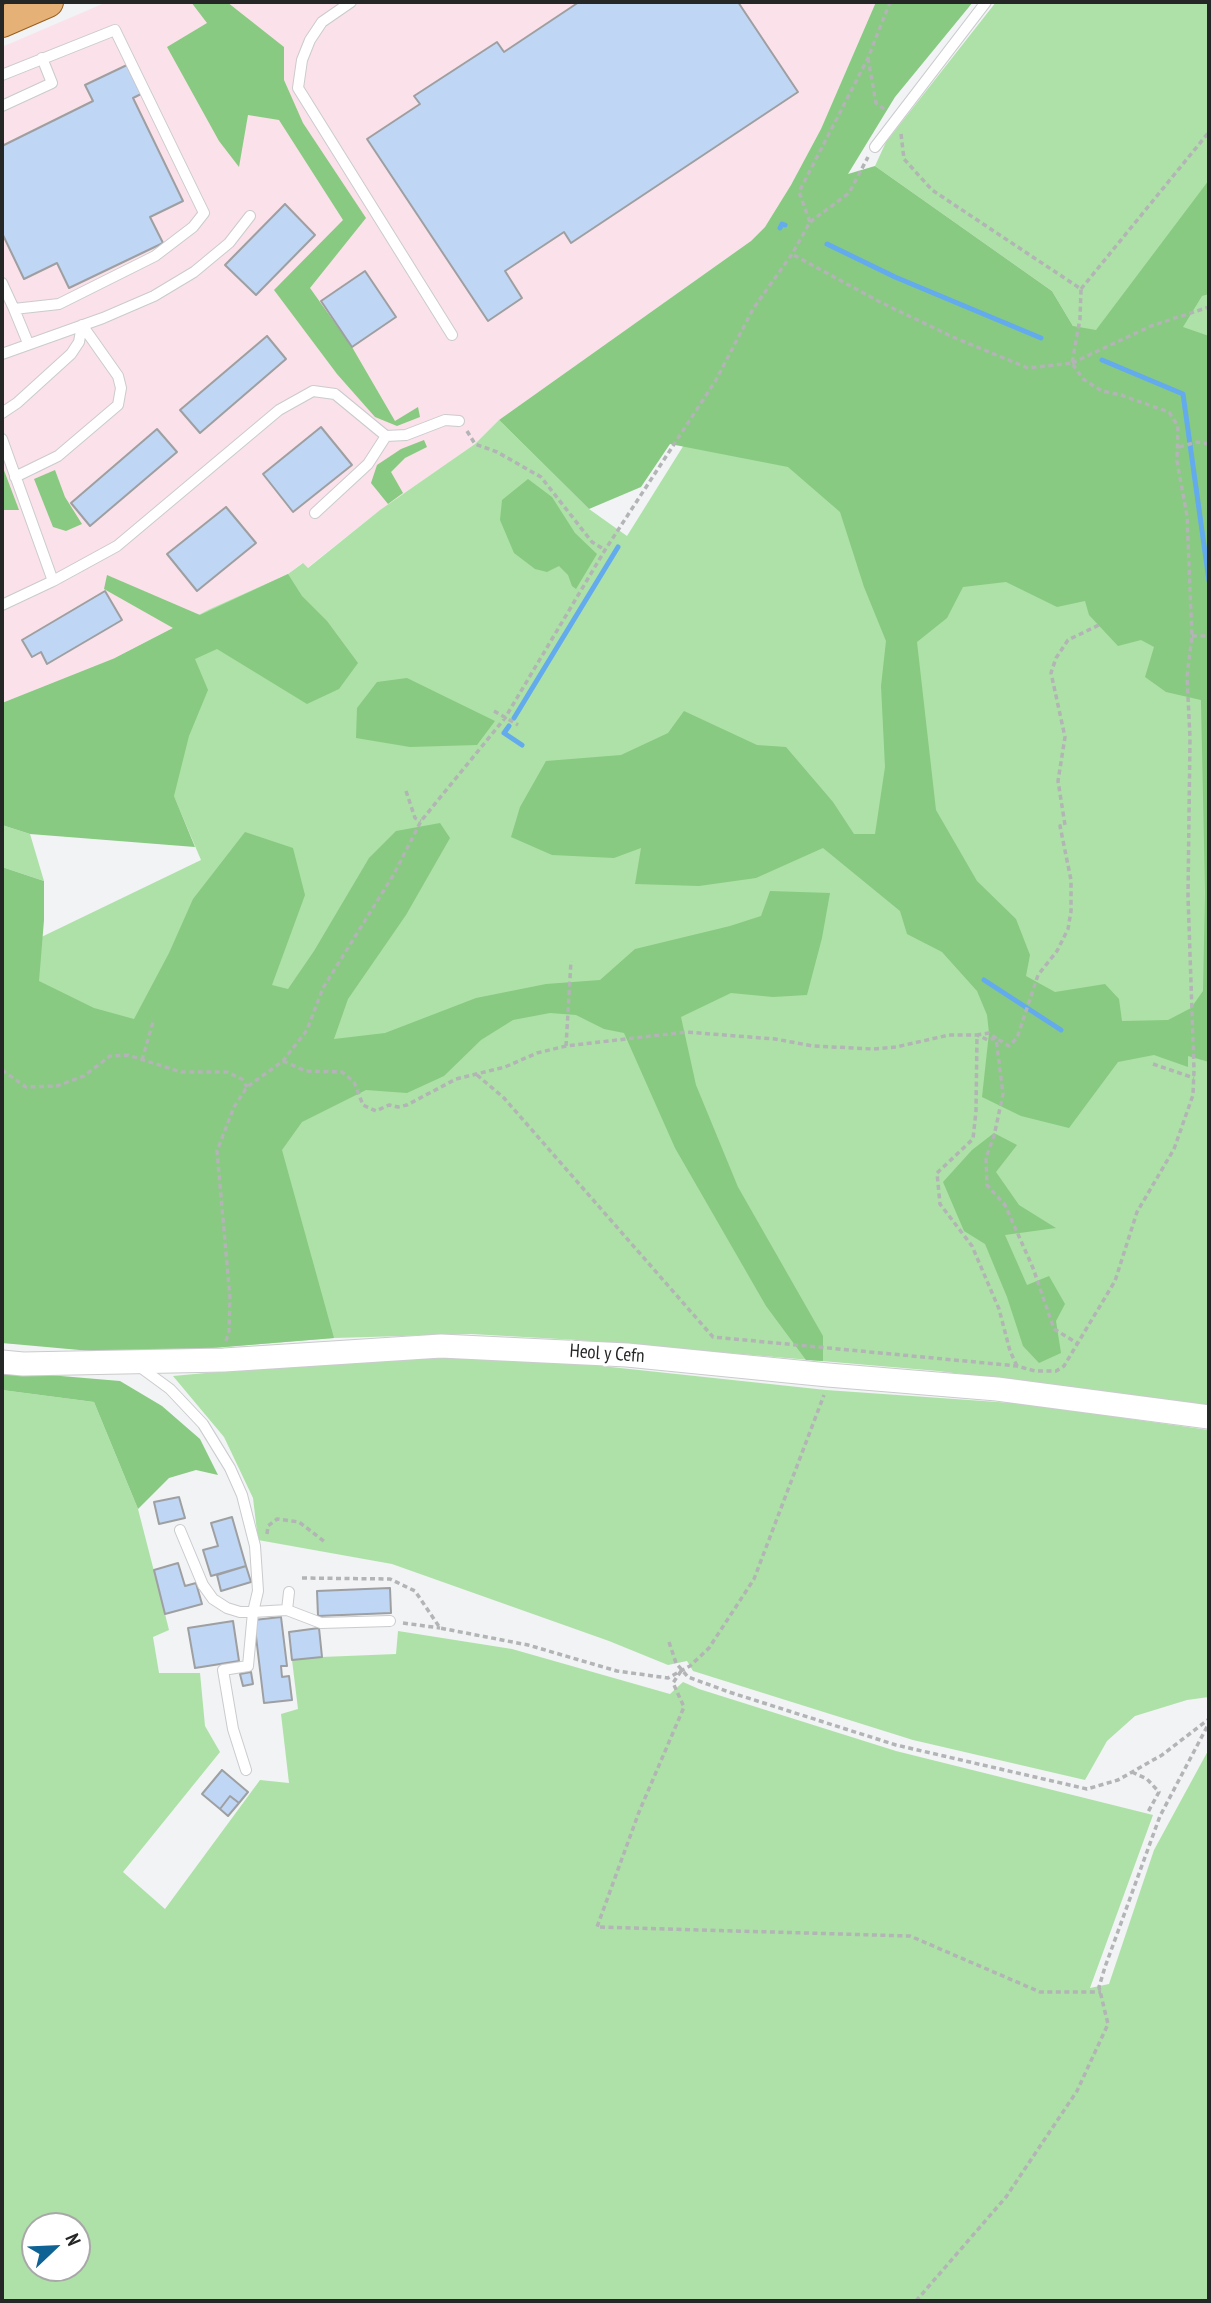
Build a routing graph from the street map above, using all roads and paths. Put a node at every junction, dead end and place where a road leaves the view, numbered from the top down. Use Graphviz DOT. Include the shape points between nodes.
graph roads {
  1 [pos="48,2"];
  2 [pos="351,2"];
  3 [pos="890,2"];
  4 [pos="986,2"];
  5 [pos="2,22"];
  6 [pos="41,58"];
  7 [pos="868,58"];
  8 [pos="2,75"];
  9 [pos="2,106"];
  10 [pos="895,117"];
  11 [pos="1209,132"];
  12 [pos="875,147"];
  13 [pos="250,216"];
  14 [pos="810,222"];
  15 [pos="792,254"];
  16 [pos="2,283"];
  17 [pos="1081,289"];
  18 [pos="1208,308"];
  19 [pos="14,309"];
  20 [pos="82,325"];
  21 [pos="452,335"];
  22 [pos="28,343"];
  23 [pos="2,354"];
  24 [pos="1072,363"];
  25 [pos="2,413"];
  26 [pos="459,421"];
  27 [pos="386,436"];
  28 [pos="2,439"];
  29 [pos="1209,444"];
  30 [pos="1181,446"];
  31 [pos="15,477"];
  32 [pos="315,513"];
  33 [pos="605,550"];
  34 [pos="53,581"];
  35 [pos="2,605"];
  36 [pos="1101,624"];
  37 [pos="1192,636"];
  38 [pos="1209,636"];
  39 [pos="494,711"];
  40 [pos="505,718"];
  41 [pos="518,725"];
  42 [pos="406,792"];
  43 [pos="421,821"];
  44 [pos="571,961"];
  45 [pos="154,1019"];
  46 [pos="977,1035"];
  47 [pos="996,1038"];
  48 [pos="566,1046"];
  49 [pos="142,1060"];
  50 [pos="283,1061"];
  51 [pos="1153,1064"];
  52 [pos="2,1070"];
  53 [pos="477,1075"];
  54 [pos="1194,1078"];
  55 [pos="247,1087"];
  56 [pos="1077,1343"];
  57 [pos="224,1360"];
  58 [pos="2,1362"];
  59 [pos="134,1363"];
  60 [pos="1017,1366"];
  61 [pos="828,1376"];
  62 [pos="1209,1417"];
  63 [pos="180,1530"];
  64 [pos="325,1542"];
  65 [pos="258,1570"];
  66 [pos="302,1577"];
  67 [pos="289,1592"];
  68 [pos="287,1610"];
  69 [pos="254,1612"];
  70 [pos="390,1621"];
  71 [pos="440,1628"];
  72 [pos="669,1642"];
  73 [pos="681,1671"];
  74 [pos="1209,1721"];
  75 [pos="246,1770"];
  76 [pos="1132,1772"];
  77 [pos="1159,1792"];
  78 [pos="1169,1800"];
  79 [pos="1148,1812"];
  80 [pos="1100,1990"];
  81 [pos="916,2301"];
  1 -- 5 [label="main road"];
  2 -- 21 [label="lane" via="323,22 310,40 298,88"];
  3 -- 7 [label="path"];
  4 -- 10 [label="lane"];
  6 -- 8 [label="lane"];
  6 -- 9 [label="lane" via="52,83"];
  6 -- 19 [label="lane" via="116,30 204,213 155,256 59,304"];
  7 -- 10 [label="path" via="876,103"];
  7 -- 14 [label="path" via="799,192"];
  10 -- 12 [label="lane"];
  10 -- 17 [label="path" via="904,159 932,190"];
  11 -- 17 [label="path"];
  12 -- 14 [label="path" via="849,193"];
  13 -- 20 [label="lane" via="229,243 194,272 155,296"];
  14 -- 15 [label="path"];
  15 -- 24 [label="path" via="880,302 1028,368"];
  15 -- 33 [label="path" via="753,309 716,380"];
  16 -- 19 [label="lane"];
  17 -- 24 [label="path"];
  18 -- 24 [label="path" via="1152,326"];
  19 -- 22 [label="lane"];
  20 -- 22 [label="lane"];
  20 -- 25 [label="lane" via="71,354"];
  20 -- 31 [label="lane" via="118,376 118,405 58,456"];
  22 -- 23 [label="lane"];
  24 -- 30 [label="path" via="1083,379 1102,391 1169,412 1178,426"];
  26 -- 27 [label="lane" via="446,419 405,435"];
  26 -- 33 [label="path" via="475,444 541,477 592,542"];
  27 -- 32 [label="lane" via="368,464"];
  27 -- 34 [label="lane" via="335,394 313,391 279,410 117,546"];
  28 -- 31 [label="lane"];
  29 -- 30 [label="path"];
  30 -- 37 [label="path" via="1177,461 1187,516"];
  31 -- 34 [label="lane"];
  33 -- 40 [label="path"];
  34 -- 35 [label="lane"];
  36 -- 47 [label="path" via="1068,640 1051,673 1065,737 1058,781 1065,825 1060,826 1071,880 1068,929 1038,975 1017,1038 1009,1046"];
  37 -- 38 [label="path"];
  37 -- 54 [label="path" via="1187,676"];
  39 -- 40 [label="path"];
  40 -- 41 [label="path"];
  40 -- 43 [label="path"];
  42 -- 43 [label="path" via="415,818"];
  43 -- 50 [label="path" via="394,874 323,988 307,1030"];
  44 -- 48 [label="path"];
  45 -- 49 [label="path"];
  46 -- 47 [label="path" via="988,1041"];
  46 -- 48 [label="path" via="948,1035 873,1049 685,1032"];
  46 -- 60 [label="path" via="973,1139 937,1173 940,1204 972,1245"];
  47 -- 56 [label="path" via="1003,1094 986,1158 988,1185 1005,1205 1054,1329"];
  48 -- 53 [label="path"];
  49 -- 52 [label="path" via="110,1056 85,1076 57,1086 26,1087"];
  49 -- 55 [label="path" via="181,1072 227,1072"];
  50 -- 53 [label="path" via="306,1071 342,1072 354,1082 363,1105 376,1111 407,1105 456,1079"];
  50 -- 55 [label="path"];
  51 -- 54 [label="path"];
  53 -- 60 [label="path" via="503,1098 713,1337"];
  54 -- 56 [label="path" via="1194,1095 1174,1149 1137,1212 1115,1281"];
  55 -- 57 [label="path" via="217,1151 230,1298"];
  56 -- 60 [label="path" via="1056,1371"];
  57 -- 59 [label="street, Heol y Cefn"];
  57 -- 61 [label="street, Heol y Cefn" via="441,1346 627,1355"];
  58 -- 59 [label="street, Heol y Cefn"];
  59 -- 65 [label="lane" via="186,1405 217,1445 242,1495"];
  61 -- 62 [label="street, Heol y Cefn" via="997,1389"];
  61 -- 73 [label="path" via="754,1579 709,1647"];
  63 -- 69 [label="lane" via="203,1585 214,1599 227,1608"];
  64 -- 65 [label="path" via="299,1522 277,1519 268,1526"];
  65 -- 69 [label="lane"];
  66 -- 71 [label="path" via="390,1579 415,1591"];
  67 -- 68 [label="lane"];
  68 -- 69 [label="lane"];
  68 -- 70 [label="lane" via="320,1623"];
  69 -- 75 [label="lane" via="248,1666 223,1670"];
  70 -- 71 [label="path"];
  71 -- 73 [label="path" via="528,1645 617,1671 668,1678"];
  72 -- 73 [label="path"];
  73 -- 76 [label="path" via="729,1692 896,1745 1087,1789"];
  73 -- 80 [label="path" via="674,1683 684,1707 597,1927 910,1936 1040,1992"];
  74 -- 76 [label="path"];
  74 -- 78 [label="path"];
  76 -- 77 [label="path"];
  77 -- 78 [label="path"];
  77 -- 79 [label="path"];
  78 -- 80 [label="path"];
  80 -- 81 [label="path" via="1108,2024 1077,2091 1006,2197"];
}
